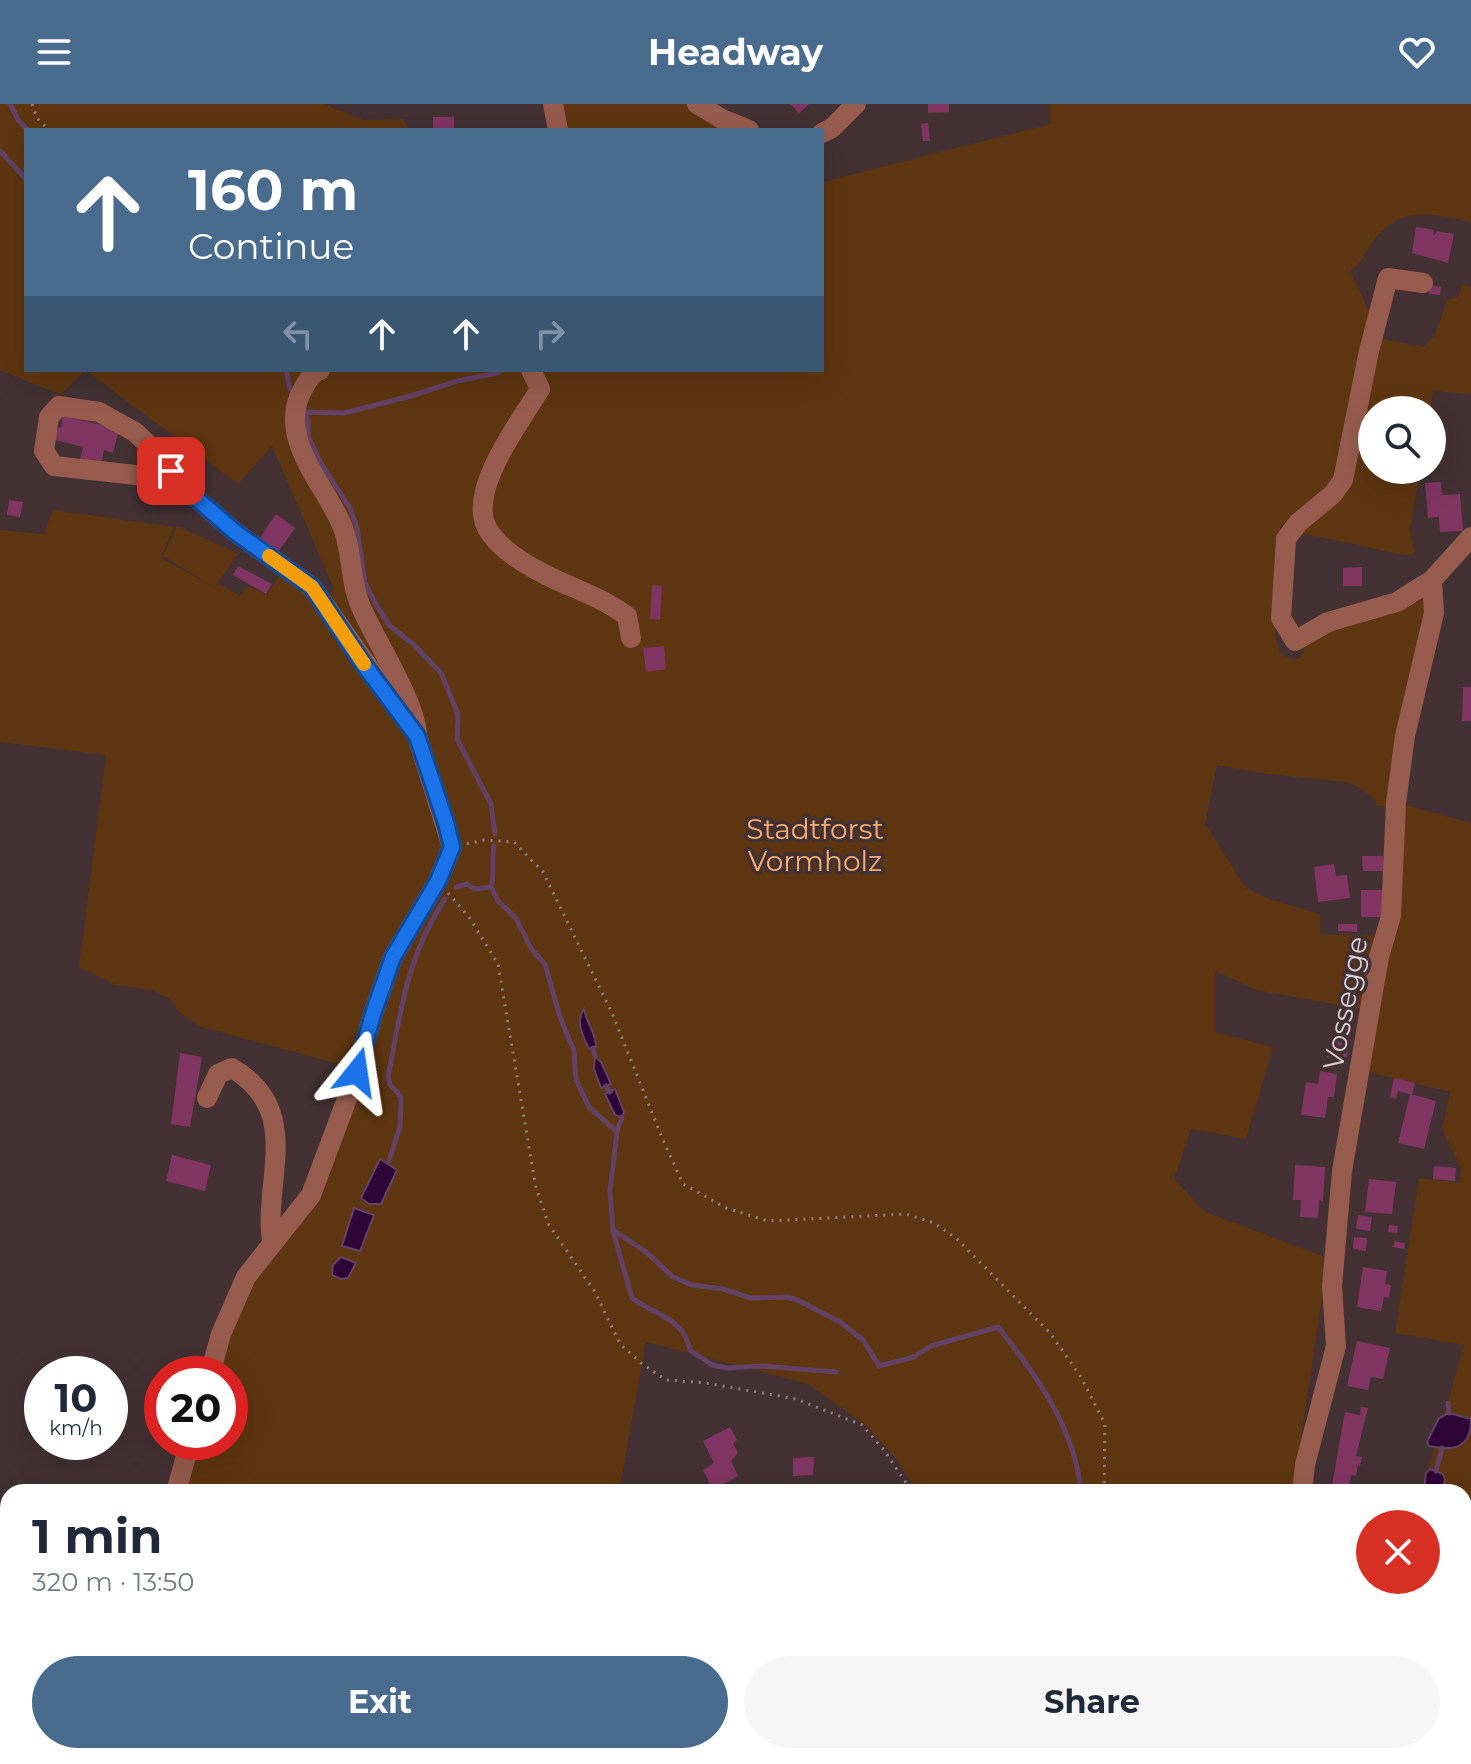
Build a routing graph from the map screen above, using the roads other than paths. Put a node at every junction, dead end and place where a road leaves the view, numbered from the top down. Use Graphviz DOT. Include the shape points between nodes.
graph roads {
  1 [pos="553,104"];
  2 [pos="697,104"];
  3 [pos="856,104"];
  4 [pos="558,128"];
  5 [pos="744,128"];
  6 [pos="824,132"];
  7 [pos="1423,283"];
  8 [pos="313,372"];
  9 [pos="532,372"];
  10 [pos="181,485"];
  11 [pos="1471,537"];
  12 [pos="1432,580"];
  13 [pos="631,638"];
  14 [pos="417,736"];
  15 [pos="207,1098"];
  16 [pos="272,1242"];
  17 [pos="215,1356"];
  18 [pos="185,1460"];
  19 [pos="178,1484"];
  20 [pos="1303,1484"];
  1 -- 4 [label="street"];
  2 -- 5 [label="street"];
  3 -- 6 [label="street"];
  7 -- 12 [label="street" via="1388,278 1343,480 1286,539 1281,618 1295,641 1328,622 1397,602"];
  8 -- 14 [label="street" via="301,392 296,425 301,453 342,525 359,603 401,687"];
  9 -- 13 [label="street" via="540,389 485,488 487,528 521,560 627,616"];
  10 -- 10 [label="street" via="135,432 99,412 59,406 49,417 44,451 54,466"];
  10 -- 14 [label="street" via="312,587"];
  11 -- 12 [label="street"];
  12 -- 20 [label="street, Vossegge" via="1434,613 1405,736 1396,803 1391,916 1379,957 1342,1171 1332,1286 1336,1346"];
  14 -- 16 [label="street" via="452,847 393,957 311,1195"];
  15 -- 16 [label="street" via="218,1074 232,1068 260,1090 273,1119 277,1160 269,1220"];
  16 -- 17 [label="street" via="246,1277"];
  18 -- 19 [label="street"];
}
